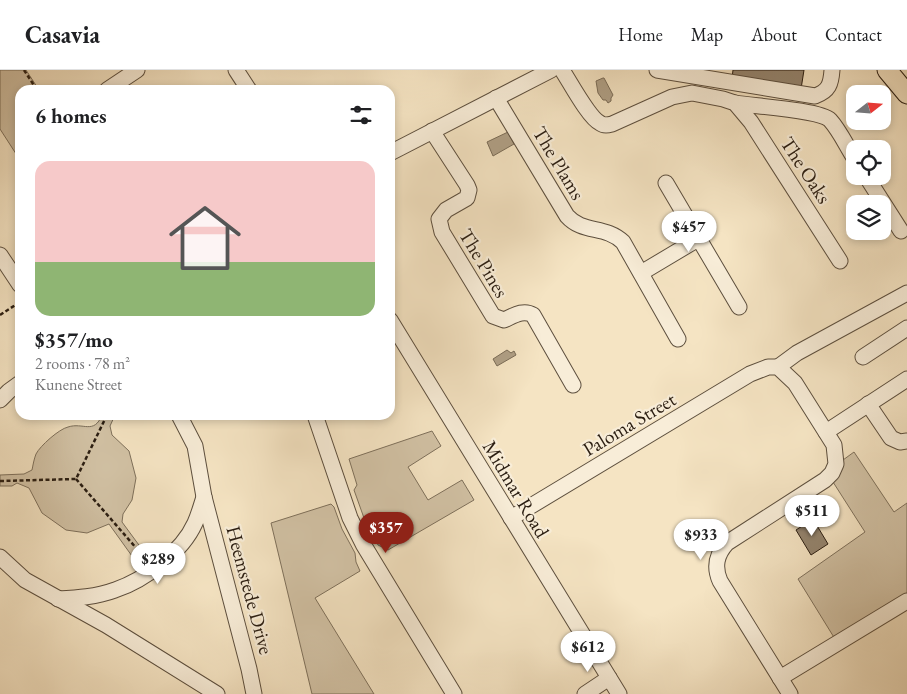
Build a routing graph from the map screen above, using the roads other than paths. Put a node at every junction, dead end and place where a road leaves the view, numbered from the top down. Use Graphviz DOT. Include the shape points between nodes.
graph roads {
  1 [pos="137,70"];
  2 [pos="236,70"];
  3 [pos="551,70"];
  4 [pos="562,70"];
  5 [pos="657,70"];
  6 [pos="832,70"];
  7 [pos="887,70"];
  8 [pos="114,85"];
  9 [pos="245,85"];
  10 [pos="907,94"];
  11 [pos="496,98"];
  12 [pos="735,103"];
  13 [pos="432,131"];
  14 [pos="846,146"];
  15 [pos="395,150"];
  16 [pos="666,182"];
  17 [pos="872,185"];
  18 [pos="901,231"];
  19 [pos="698,238"];
  20 [pos="0,255"];
  21 [pos="840,261"];
  22 [pos="641,273"];
  23 [pos="15,278"];
  24 [pos="907,293"];
  25 [pos="738,307"];
  26 [pos="395,328"];
  27 [pos="907,328"];
  28 [pos="678,339"];
  29 [pos="863,357"];
  30 [pos="773,367"];
  31 [pos="907,379"];
  32 [pos="573,385"];
  33 [pos="15,388"];
  34 [pos="0,400"];
  35 [pos="868,404"];
  36 [pos="181,420"];
  37 [pos="317,420"];
  38 [pos="826,432"];
  39 [pos="907,440"];
  40 [pos="204,497"];
  41 [pos="511,518"];
  42 [pos="0,557"];
  43 [pos="58,599"];
  44 [pos="907,601"];
  45 [pos="609,678"];
  46 [pos="780,678"];
  47 [pos="217,694"];
  48 [pos="254,694"];
  49 [pos="454,694"];
  50 [pos="585,694"];
  51 [pos="619,694"];
  52 [pos="790,694"];
  1 -- 8 [label="street"];
  2 -- 9 [label="street"];
  3 -- 11 [label="street"];
  4 -- 12 [label="street, The Oaks" via="592,116 605,125 682,94 702,94"];
  5 -- 6 [label="street" via="815,96 831,84"];
  7 -- 10 [label="main road"];
  11 -- 13 [label="street"];
  11 -- 22 [label="street, The Plams" via="567,216 582,227 617,237"];
  12 -- 14 [label="street, The Oaks" via="826,118"];
  12 -- 21 [label="street, The Oaks" via="751,122"];
  13 -- 15 [label="street"];
  13 -- 32 [label="street, The Pines" via="469,190 467,198 442,214 439,219 442,232 493,316 504,320 524,312 533,315"];
  16 -- 19 [label="street"];
  17 -- 18 [label="street"];
  19 -- 22 [label="street"];
  19 -- 25 [label="street"];
  20 -- 23 [label="street"];
  22 -- 28 [label="street, The Plams"];
  24 -- 30 [label="street, Paloma Street"];
  26 -- 41 [label="street, Midmar Road"];
  27 -- 29 [label="street"];
  30 -- 38 [label="street" via="795,384"];
  30 -- 41 [label="street, Paloma Street" via="750,374"];
  31 -- 35 [label="street"];
  33 -- 34 [label="street"];
  35 -- 38 [label="street"];
  35 -- 39 [label="street" via="891,438 900,442"];
  36 -- 40 [label="street, Heemstede Drive" via="194,446"];
  37 -- 49 [label="street" via="350,518 363,544"];
  38 -- 46 [label="street" via="834,445 836,464 832,473 727,543 718,556 716,570 720,581"];
  40 -- 43 [label="street, Heemstede Drive" via="195,524 179,546 154,569 115,590 90,597"];
  40 -- 48 [label="street, Heemstede Drive"];
  41 -- 45 [label="street, Midmar Road"];
  42 -- 43 [label="street" via="25,580"];
  43 -- 47 [label="street"];
  44 -- 46 [label="street"];
  45 -- 50 [label="street"];
  45 -- 51 [label="street, Midmar Road"];
  46 -- 52 [label="street"];
}
